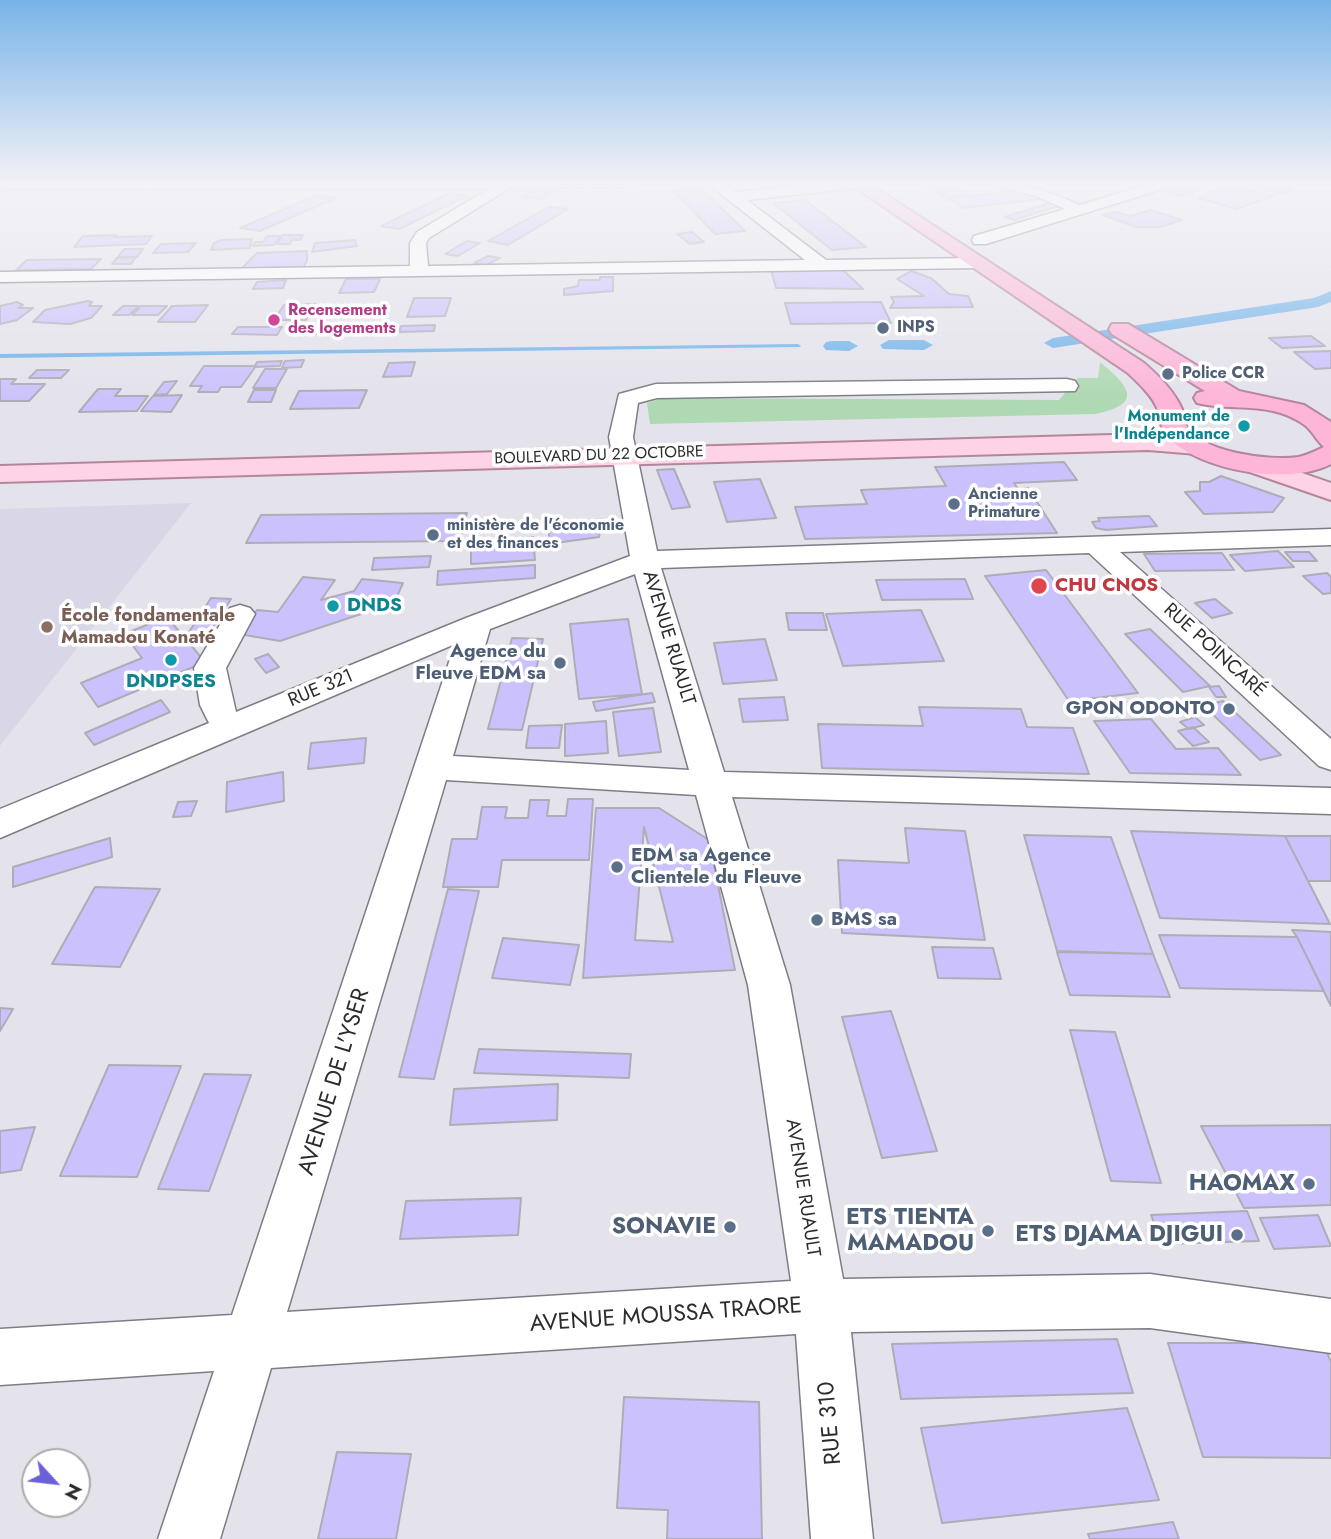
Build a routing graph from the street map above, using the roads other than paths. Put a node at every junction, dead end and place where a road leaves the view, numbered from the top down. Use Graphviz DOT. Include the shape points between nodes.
graph roads {
  1 [pos="418,255"];
  2 [pos="808,255"];
  3 [pos="965,255"];
  4 [pos="977,263"];
  5 [pos="822,266"];
  6 [pos="419,272"];
  7 [pos="0,277"];
  8 [pos="1108,322"];
  9 [pos="1067,386"];
  10 [pos="1232,397"];
  11 [pos="1172,415"];
  12 [pos="1320,419"];
  13 [pos="1331,441"];
  14 [pos="623,446"];
  15 [pos="1197,446"];
  16 [pos="0,453"];
  17 [pos="1331,453"];
  18 [pos="1252,464"];
  19 [pos="0,474"];
  20 [pos="1331,492"];
  21 [pos="1331,537"];
  22 [pos="1097,545"];
  23 [pos="645,560"];
  24 [pos="240,614"];
  25 [pos="477,624"];
  26 [pos="228,729"];
  27 [pos="1331,758"];
  28 [pos="434,767"];
  29 [pos="712,785"];
  30 [pos="1331,801"];
  31 [pos="0,824"];
  32 [pos="821,1306"];
  33 [pos="1331,1326"];
  34 [pos="253,1341"];
  35 [pos="0,1357"];
  36 [pos="189,1539"];
  37 [pos="842,1539"];
  1 -- 6 [label="street"];
  2 -- 5 [label="street"];
  3 -- 4 [label="highway"];
  4 -- 5 [label="street"];
  4 -- 11 [label="highway" via="1118,355 1152,382"];
  5 -- 6 [label="street"];
  6 -- 7 [label="street"];
  8 -- 10 [label="highway"];
  9 -- 14 [label="street, AVENUE RUAULT" via="656,391 627,399"];
  10 -- 11 [label="highway" via="1191,400"];
  10 -- 12 [label="highway"];
  11 -- 14 [label="main road, BOULEVARD DU 22 OCTOBRE" via="1137,422"];
  11 -- 15 [label="highway" via="1176,430"];
  12 -- 13 [label="highway"];
  14 -- 15 [label="main road, BOULEVARD DU 22 OCTOBRE" via="1148,442"];
  14 -- 16 [label="main road, BOULEVARD DU 22 OCTOBRE"];
  14 -- 19 [label="main road, BOULEVARD DU 22 OCTOBRE"];
  14 -- 23 [label="street, AVENUE RUAULT"];
  15 -- 18 [label="highway"];
  17 -- 18 [label="highway" via="1320,462"];
  18 -- 20 [label="main road"];
  21 -- 22 [label="street, RUE 321"];
  22 -- 23 [label="street, RUE 321"];
  22 -- 27 [label="street, RUE POINCARÉ"];
  23 -- 25 [label="street, RUE 321"];
  23 -- 29 [label="street, AVENUE RUAULT"];
  24 -- 26 [label="street" via="210,668 216,705"];
  25 -- 26 [label="street, RUE 321"];
  25 -- 28 [label="street, AVENUE DE L'YSER"];
  26 -- 31 [label="street, RUE 321"];
  28 -- 29 [label="street"];
  28 -- 34 [label="street, AVENUE DE L'YSER"];
  29 -- 30 [label="street"];
  29 -- 32 [label="street, AVENUE RUAULT" via="769,985"];
  32 -- 33 [label="street, AVENUE MOUSSA TRAORE" via="1150,1301"];
  32 -- 34 [label="street, AVENUE MOUSSA TRAORE"];
  32 -- 37 [label="street, RUE 310"];
  34 -- 35 [label="street, AVENUE MOUSSA TRAORE"];
  34 -- 36 [label="street, AVENUE DE L'YSER"];
}
